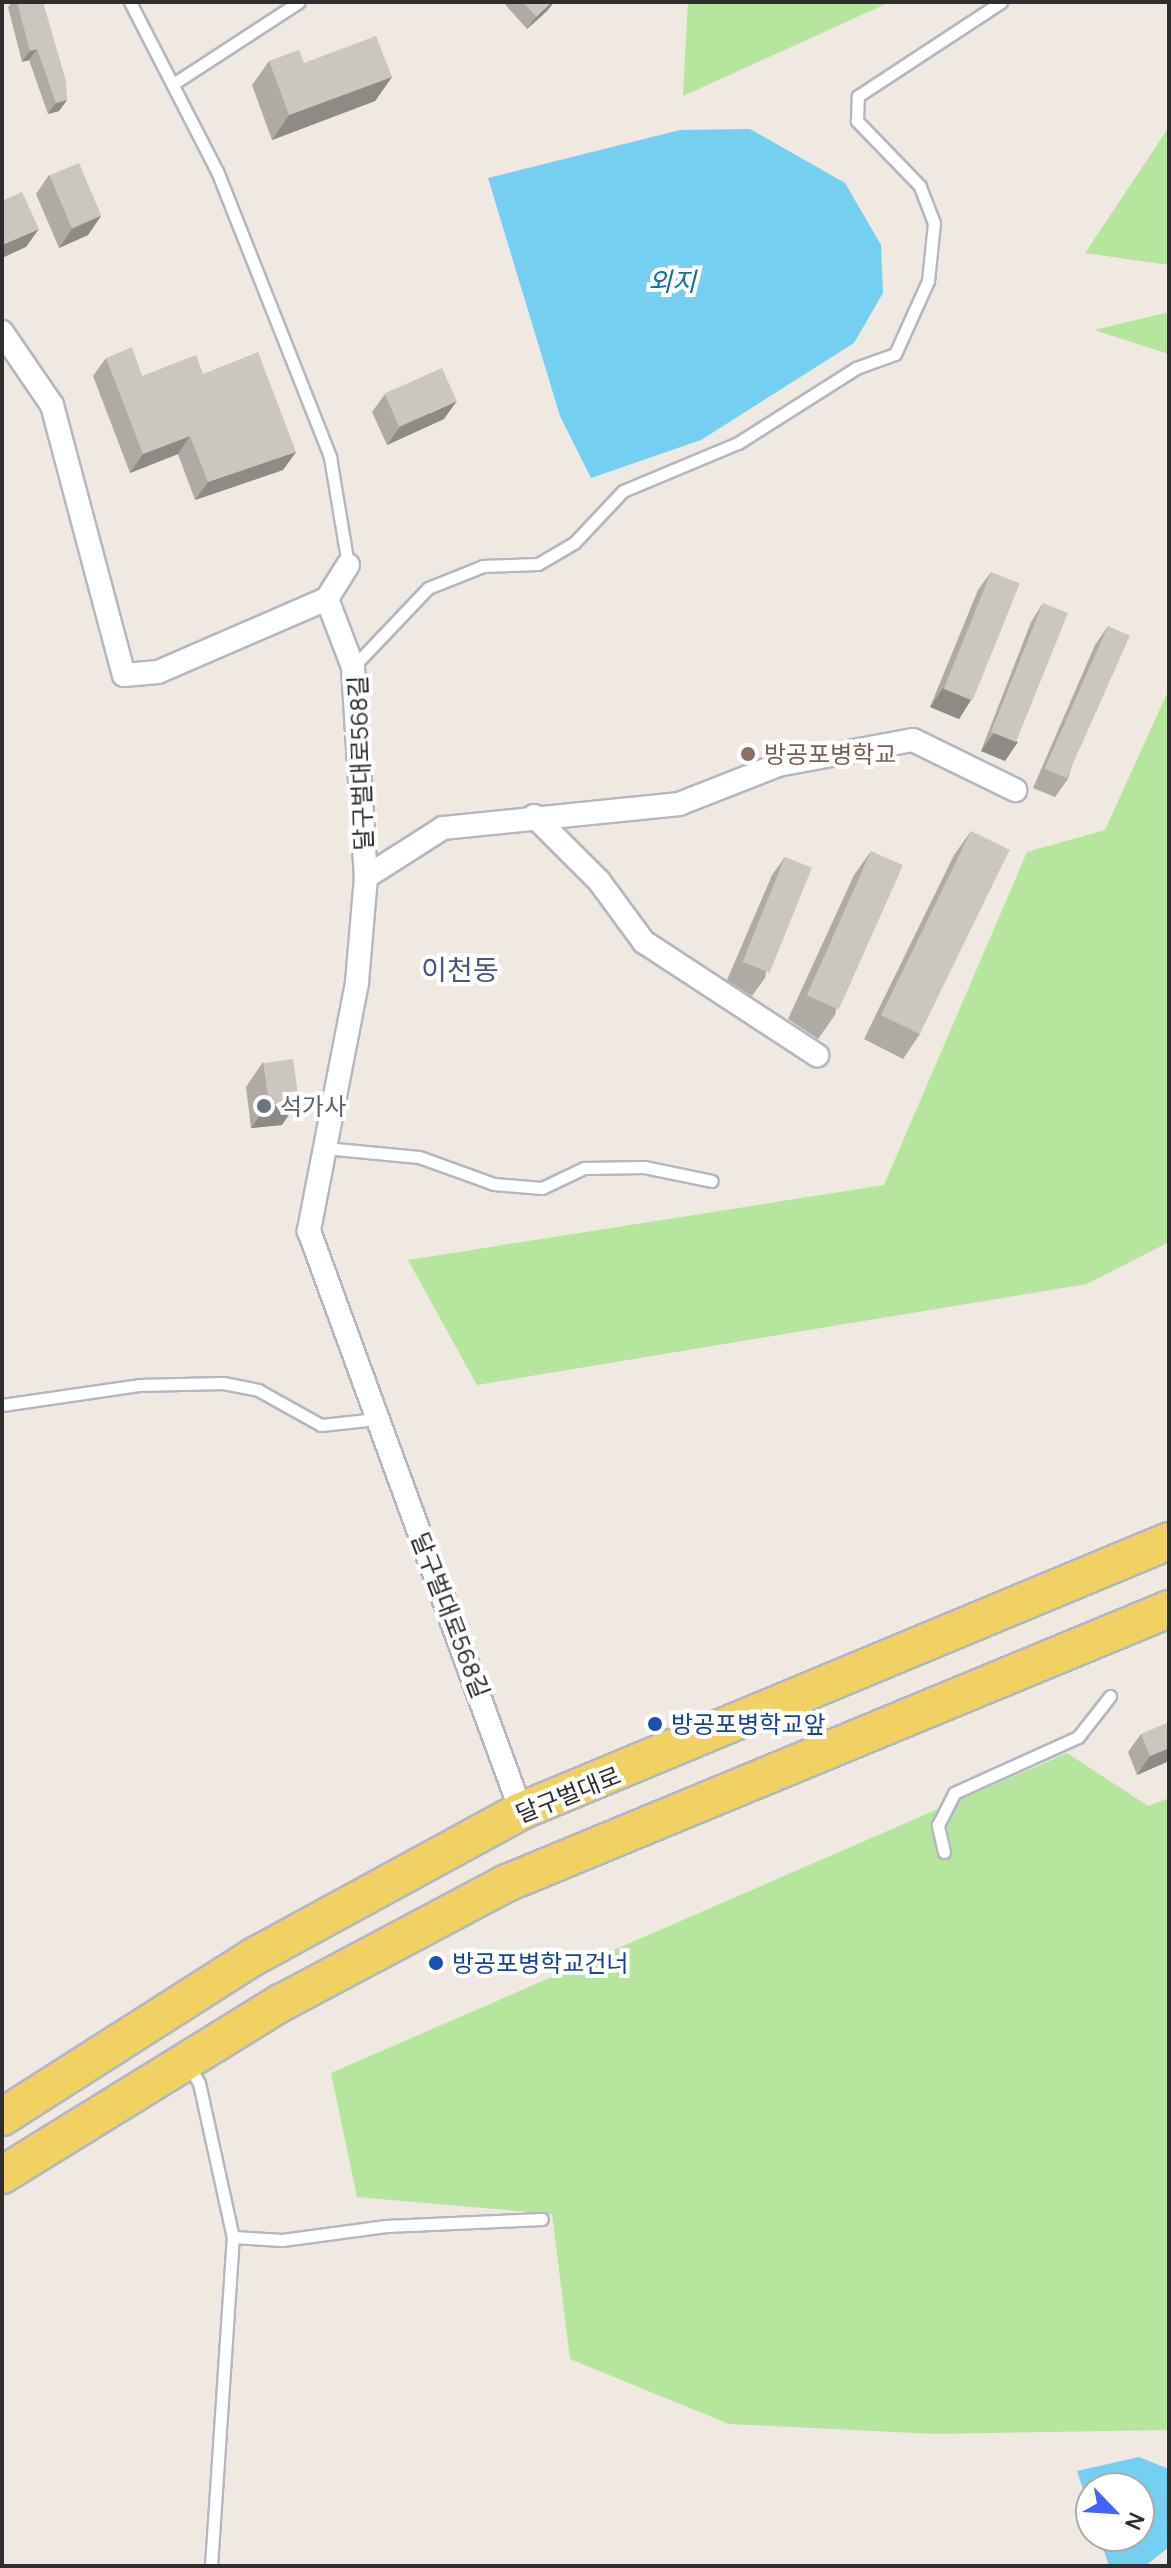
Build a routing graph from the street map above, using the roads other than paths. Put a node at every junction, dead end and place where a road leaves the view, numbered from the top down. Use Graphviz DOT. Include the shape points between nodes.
graph roads {
  1 [pos="130,2"];
  2 [pos="299,2"];
  3 [pos="1001,2"];
  4 [pos="173,84"];
  5 [pos="2,332"];
  6 [pos="348,565"];
  7 [pos="327,599"];
  8 [pos="353,667"];
  9 [pos="1015,790"];
  10 [pos="534,816"];
  11 [pos="366,877"];
  12 [pos="817,1055"];
  13 [pos="325,1148"];
  14 [pos="712,1181"];
  15 [pos="2,1405"];
  16 [pos="377,1419"];
  17 [pos="1169,1541"];
  18 [pos="1169,1609"];
  19 [pos="1110,1696"];
  20 [pos="521,1811"];
  21 [pos="944,1852"];
  22 [pos="186,2061"];
  23 [pos="2,2117"];
  24 [pos="43,2148"];
  25 [pos="2,2175"];
  26 [pos="2,2183"];
  27 [pos="542,2219"];
  28 [pos="233,2237"];
  29 [pos="211,2566"];
  1 -- 4 [label="lane"];
  2 -- 4 [label="lane"];
  3 -- 8 [label="lane, 달구벌대로568길" via="858,96 857,121 920,186 934,223 928,281 895,354 856,368 738,443 623,491 574,543 538,564 483,566 428,588"];
  4 -- 6 [label="lane" via="217,171 330,457"];
  5 -- 7 [label="street" via="52,405 124,675 158,672"];
  6 -- 7 [label="street"];
  7 -- 8 [label="street"];
  8 -- 11 [label="street, 달구벌대로568길"];
  9 -- 10 [label="street" via="913,740 778,765 679,804"];
  10 -- 11 [label="street" via="443,828"];
  10 -- 12 [label="street" via="599,881 644,942"];
  11 -- 13 [label="street, 달구벌대로568길" via="357,983"];
  13 -- 14 [label="lane" via="419,1157 494,1184 542,1188 584,1168 644,1167"];
  13 -- 16 [label="street, 달구벌대로568길" via="309,1231"];
  15 -- 16 [label="lane" via="139,1385 223,1383 258,1390 321,1425"];
  16 -- 20 [label="street, 달구벌대로568길"];
  17 -- 20 [label="main road, 달구벌대로"];
  18 -- 22 [label="main road" via="507,1883"];
  19 -- 21 [label="lane" via="1078,1737 954,1793 938,1825"];
  20 -- 23 [label="main road, 달구벌대로" via="255,1956"];
  22 -- 24 [label="main road"];
  22 -- 28 [label="lane" via="199,2083"];
  24 -- 25 [label="main road"];
  24 -- 26 [label="street"];
  27 -- 28 [label="lane" via="386,2226 282,2240"];
  28 -- 29 [label="lane"];
}
